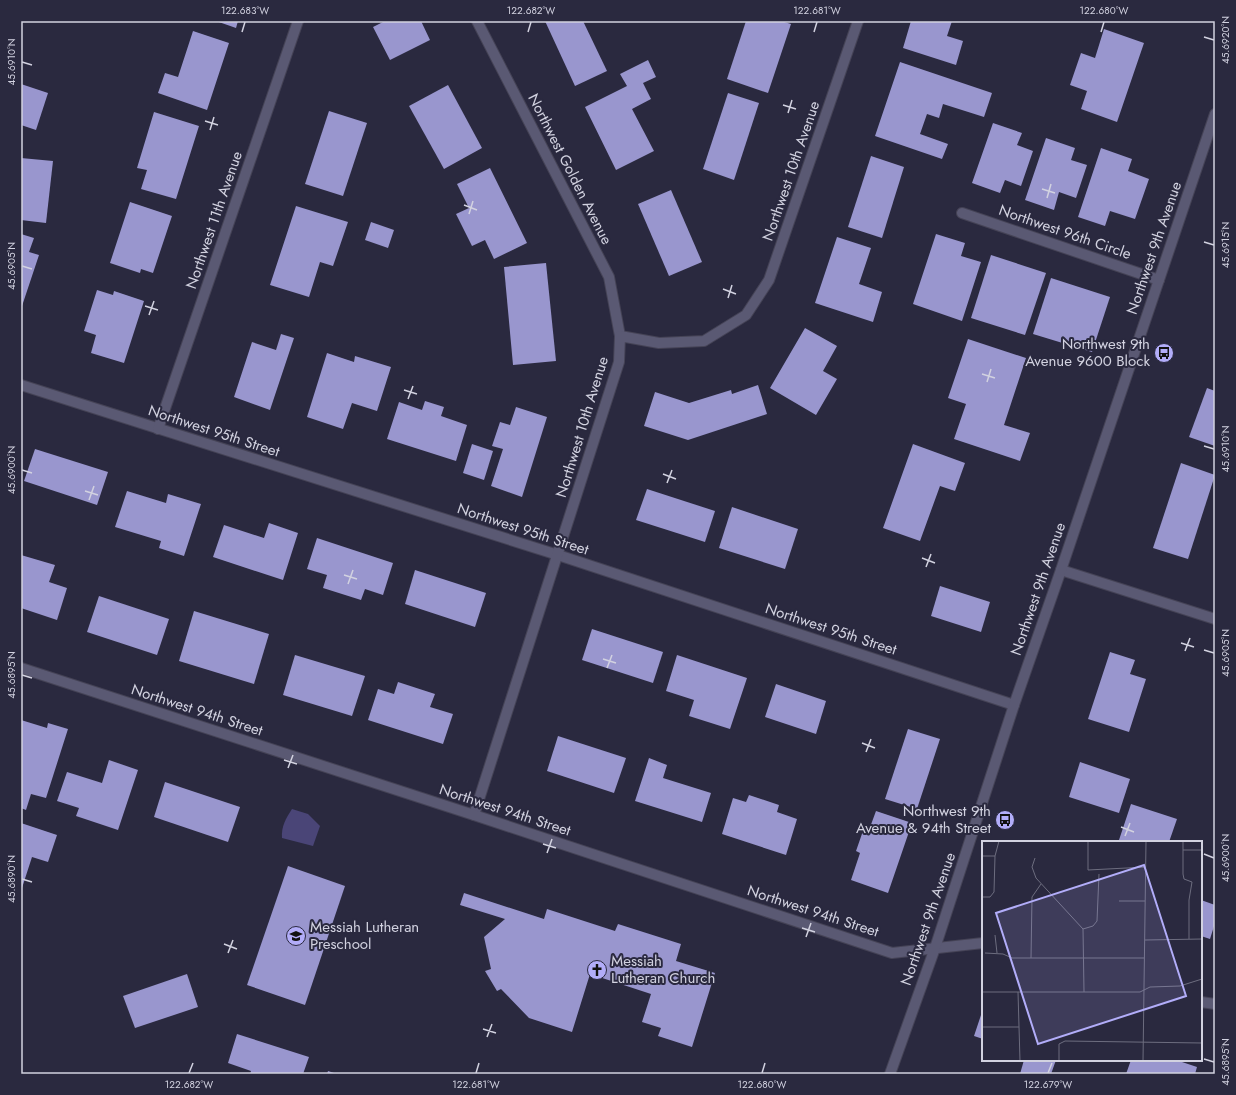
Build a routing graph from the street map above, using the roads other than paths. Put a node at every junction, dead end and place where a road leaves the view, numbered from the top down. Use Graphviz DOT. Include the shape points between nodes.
graph roads {
  1 [pos="298,21"];
  2 [pos="477,21"];
  3 [pos="858,21"];
  4 [pos="1215,114"];
  5 [pos="962,213"];
  6 [pos="1159,280"];
  7 [pos="620,336"];
  8 [pos="21,385"];
  9 [pos="158,429"];
  10 [pos="558,555"];
  11 [pos="1061,570"];
  12 [pos="1215,619"];
  13 [pos="21,668"];
  14 [pos="1014,705"];
  15 [pos="474,815"];
  16 [pos="982,944"];
  17 [pos="935,948"];
  18 [pos="1202,1002"];
  19 [pos="1215,1004"];
  20 [pos="890,1074"];
  1 -- 9 [label="street, Northwest 11th Avenue"];
  2 -- 7 [label="street, Northwest Golden Avenue" via="608,277"];
  3 -- 7 [label="street, Northwest 10th Avenue" via="769,280 746,314 704,341 659,343"];
  4 -- 6 [label="street, Northwest 9th Avenue"];
  5 -- 6 [label="street, Northwest 96th Circle"];
  6 -- 11 [label="street, Northwest 9th Avenue"];
  7 -- 10 [label="street, Northwest 10th Avenue" via="619,362"];
  8 -- 9 [label="street, Northwest 95th Street"];
  9 -- 10 [label="street, Northwest 95th Street"];
  10 -- 14 [label="street, Northwest 95th Street"];
  10 -- 15 [label="street, Northwest 10th Avenue"];
  11 -- 12 [label="street"];
  11 -- 14 [label="street, Northwest 9th Avenue"];
  13 -- 15 [label="street, Northwest 94th Street"];
  14 -- 17 [label="street, Northwest 9th Avenue"];
  15 -- 17 [label="street, Northwest 94th Street" via="892,953"];
  16 -- 17 [label="street, Northwest 94th Street"];
  17 -- 20 [label="street, Northwest 9th Avenue"];
  18 -- 19 [label="street"];
}
